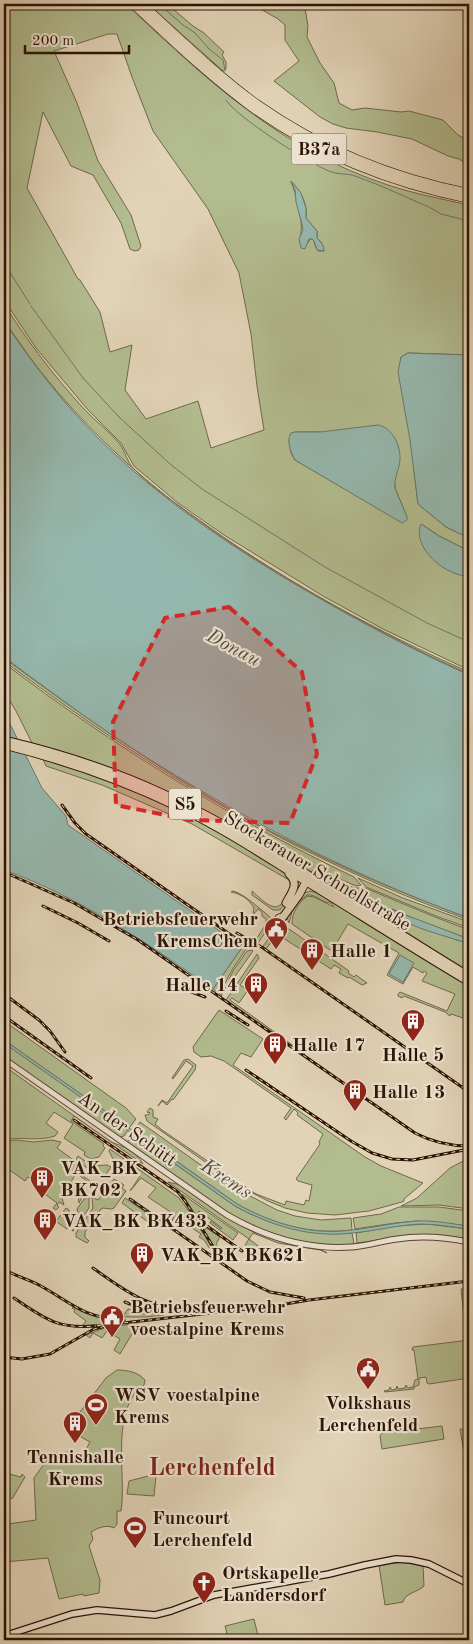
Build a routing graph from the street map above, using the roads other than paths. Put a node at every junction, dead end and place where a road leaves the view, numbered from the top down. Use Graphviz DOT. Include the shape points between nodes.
graph roads {
  1 [pos="133,4"];
  2 [pos="142,4"];
  3 [pos="182,45"];
  4 [pos="192,54"];
  5 [pos="469,193"];
  6 [pos="469,200"];
  7 [pos="4,740"];
  8 [pos="4,745"];
  9 [pos="52,755"];
  10 [pos="274,862"];
  11 [pos="306,879"];
  12 [pos="299,895"];
  13 [pos="332,898"];
  14 [pos="286,903"];
  15 [pos="469,976"];
  16 [pos="469,982"];
  17 [pos="4,1059"];
  18 [pos="469,1242"];
  19 [pos="469,1584"];
  20 [pos="4,1636"];
  1 -- 3 [label="highway, B37a"];
  2 -- 3 [label="highway, B37a"];
  3 -- 4 [label="highway, B37a"];
  4 -- 5 [label="highway, B37a" via="257,104 323,144 390,172"];
  4 -- 6 [label="highway, B37a" via="252,108 322,150 387,178"];
  7 -- 9 [label="highway, Stockerauer Schnellstraße / S5"];
  8 -- 9 [label="highway, Stockerauer Schnellstraße / S5"];
  9 -- 10 [label="highway, Stockerauer Schnellstraße / S5" via="161,798"];
  9 -- 11 [label="highway, Stockerauer Schnellstraße / S5" via="112,772 163,794 234,830"];
  10 -- 11 [label="highway, Stockerauer Schnellstraße / S5"];
  10 -- 14 [label="highway" via="294,881"];
  11 -- 12 [label="highway"];
  11 -- 13 [label="highway, Stockerauer Schnellstraße / S5"];
  11 -- 14 [label="highway"];
  11 -- 15 [label="highway, Stockerauer Schnellstraße / S5"];
  12 -- 13 [label="highway" via="311,890"];
  12 -- 14 [label="highway" via="279,918"];
  13 -- 16 [label="highway, Stockerauer Schnellstraße / S5"];
  17 -- 18 [label="street, An der Schütt" via="220,1210 258,1231 290,1241 330,1247 356,1247 416,1237"];
  19 -- 20 [label="main road" via="429,1564 396,1559 214,1595 155,1615 98,1610 62,1616"];
}
